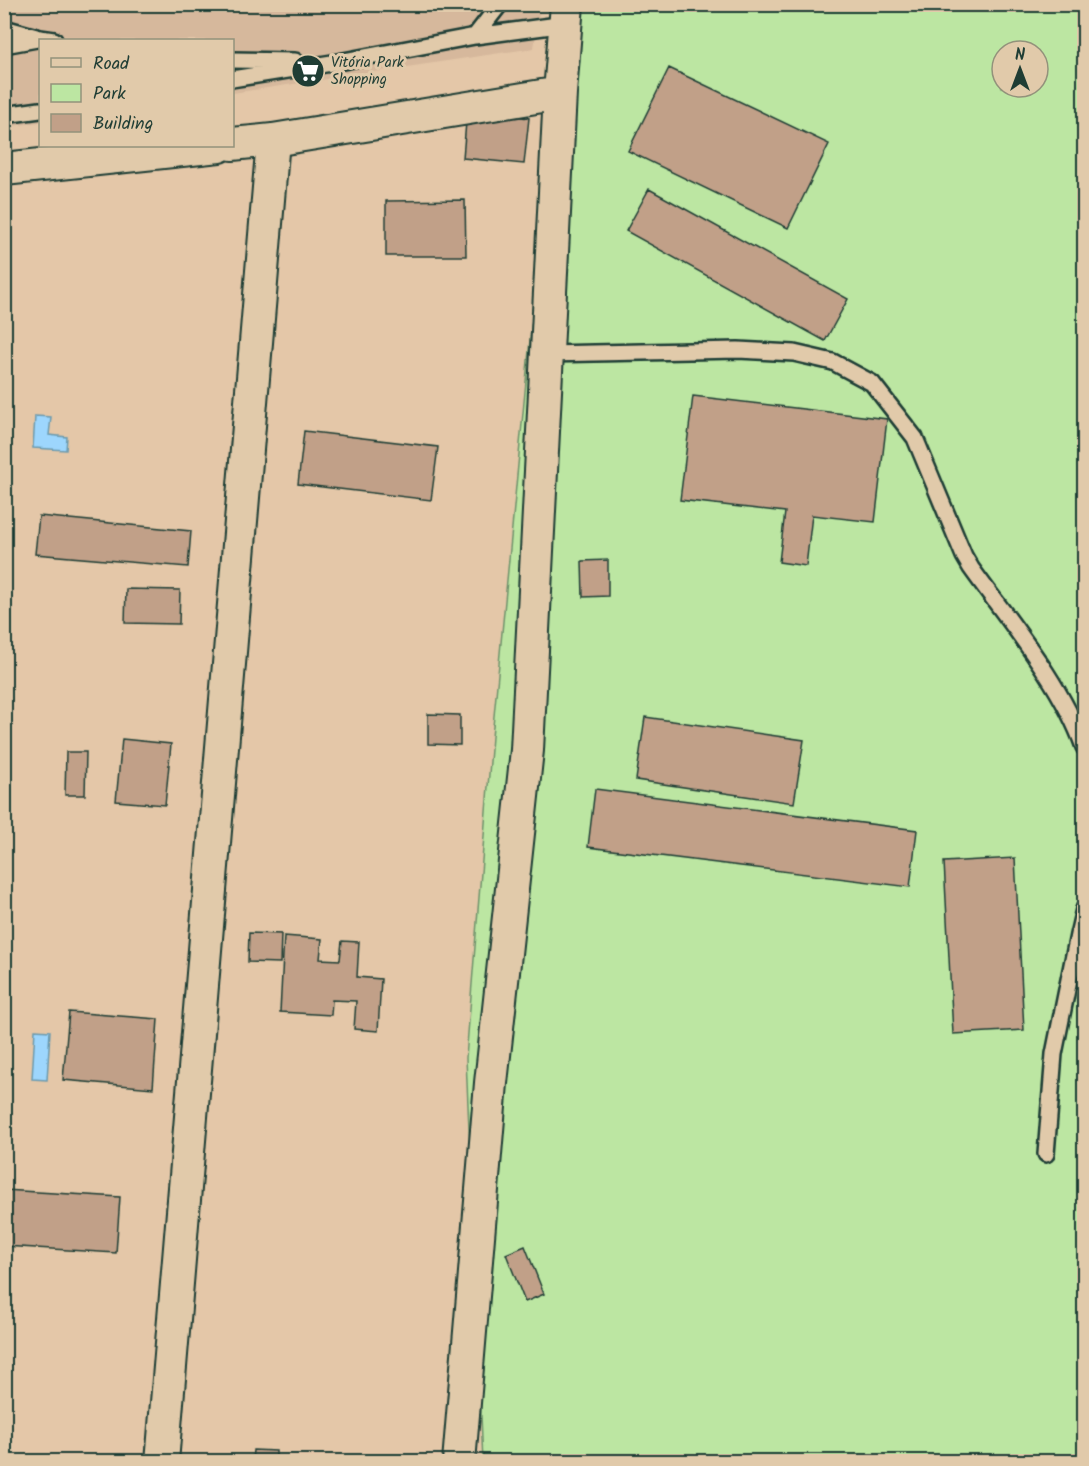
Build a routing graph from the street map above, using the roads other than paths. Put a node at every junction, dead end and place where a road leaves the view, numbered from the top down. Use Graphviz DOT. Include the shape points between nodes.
graph roads {
  1 [pos="500,4"];
  2 [pos="567,14"];
  3 [pos="4,28"];
  4 [pos="476,36"];
  5 [pos="47,39"];
  6 [pos="39,40"];
  7 [pos="4,45"];
  8 [pos="234,60"];
  9 [pos="338,62"];
  10 [pos="234,79"];
  11 [pos="560,93"];
  12 [pos="39,110"];
  13 [pos="4,115"];
  14 [pos="273,140"];
  15 [pos="234,144"];
  16 [pos="210,147"];
  17 [pos="4,169"];
  18 [pos="547,354"];
  19 [pos="1084,747"];
  20 [pos="1084,909"];
  21 [pos="1046,1154"];
  22 [pos="162,1461"];
  23 [pos="459,1461"];
  1 -- 4 [label="lane"];
  2 -- 4 [label="lane"];
  2 -- 11 [label="street"];
  3 -- 5 [label="lane"];
  4 -- 9 [label="lane"];
  6 -- 7 [label="lane"];
  8 -- 9 [label="lane"];
  9 -- 10 [label="lane"];
  11 -- 14 [label="street"];
  11 -- 18 [label="street"];
  12 -- 13 [label="lane"];
  14 -- 15 [label="street"];
  14 -- 22 [label="street"];
  16 -- 17 [label="street"];
  18 -- 19 [label="lane" via="738,350 794,353 833,362 872,383 915,438 964,556 1052,682"];
  18 -- 23 [label="street" via="527,750 491,1083"];
  20 -- 21 [label="lane" via="1054,1054"];
}
